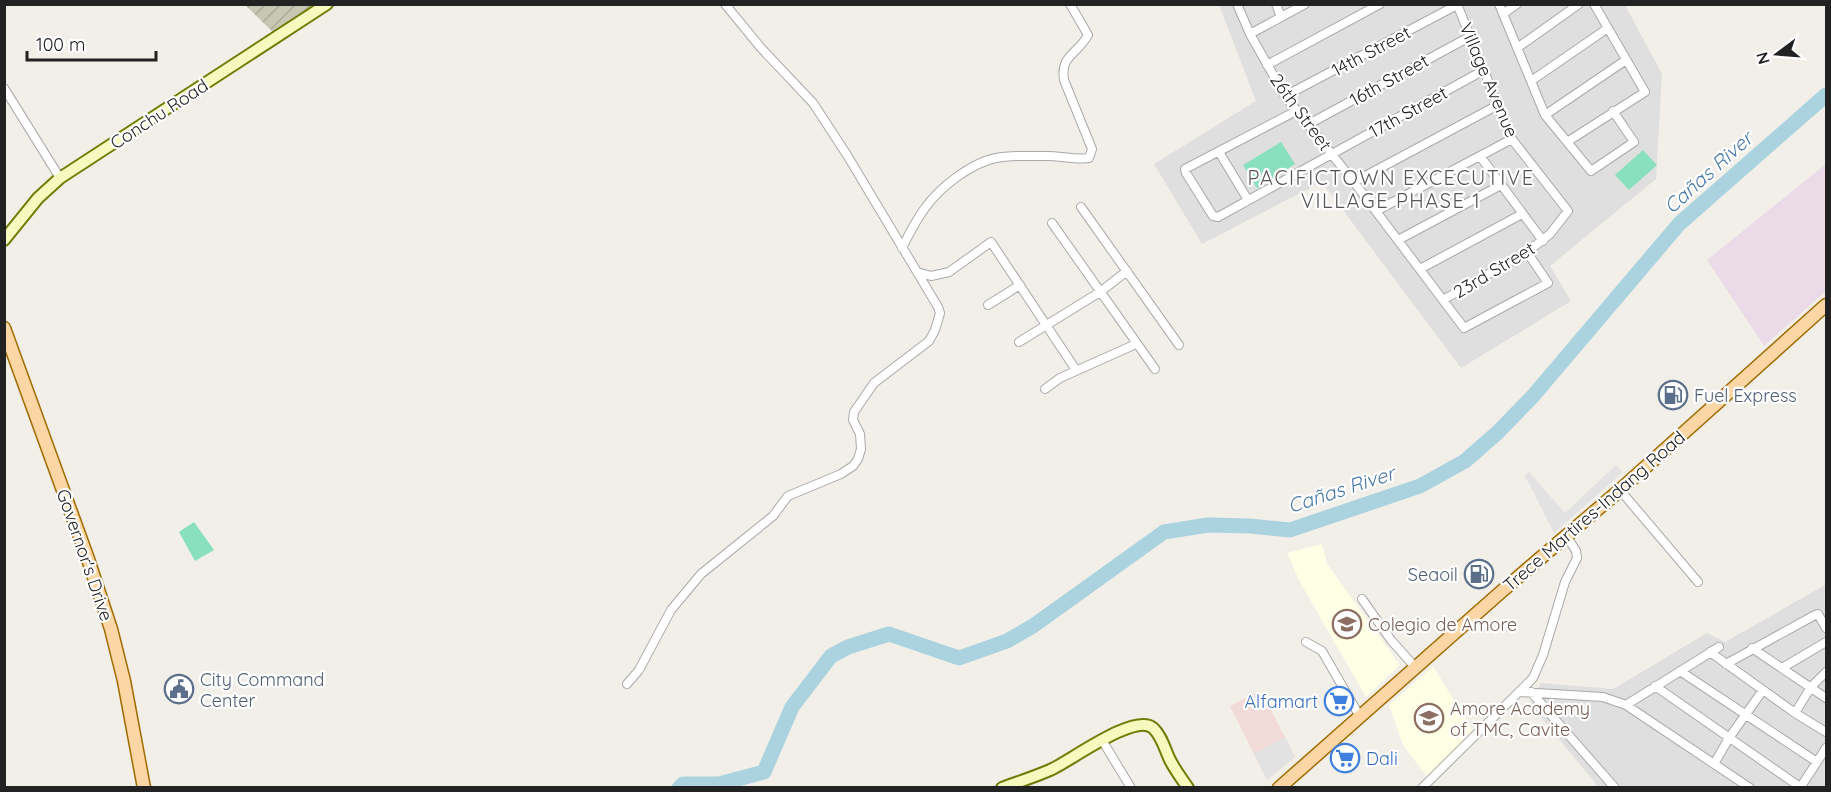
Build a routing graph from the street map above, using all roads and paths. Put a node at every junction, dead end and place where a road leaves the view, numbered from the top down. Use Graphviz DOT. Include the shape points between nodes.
graph roads {
  1 [pos="327,4"];
  2 [pos="725,4"];
  3 [pos="1070,4"];
  4 [pos="1237,4"];
  5 [pos="1276,4"];
  6 [pos="1305,4"];
  7 [pos="1380,4"];
  8 [pos="1499,4"];
  9 [pos="1517,4"];
  10 [pos="1580,4"];
  11 [pos="1594,4"];
  12 [pos="1457,5"];
  13 [pos="1503,14"];
  14 [pos="1281,17"];
  15 [pos="1608,28"];
  16 [pos="1250,34"];
  17 [pos="1471,36"];
  18 [pos="1517,48"];
  19 [pos="1626,60"];
  20 [pos="1267,65"];
  21 [pos="1484,70"];
  22 [pos="1531,81"];
  23 [pos="4,88"];
  24 [pos="1285,96"];
  25 [pos="1498,105"];
  26 [pos="1296,111"];
  27 [pos="1613,111"];
  28 [pos="1545,115"];
  29 [pos="1307,125"];
  30 [pos="1512,139"];
  31 [pos="1567,142"];
  32 [pos="1219,152"];
  33 [pos="1332,154"];
  34 [pos="1480,156"];
  35 [pos="60,178"];
  36 [pos="1354,182"];
  37 [pos="1501,185"];
  38 [pos="1248,200"];
  39 [pos="1081,207"];
  40 [pos="1376,211"];
  41 [pos="1568,211"];
  42 [pos="1522,214"];
  43 [pos="1052,223"];
  44 [pos="4,240"];
  45 [pos="1398,240"];
  46 [pos="1543,241"];
  47 [pos="902,248"];
  48 [pos="1527,252"];
  49 [pos="1420,269"];
  50 [pos="916,272"];
  51 [pos="1127,272"];
  52 [pos="1020,285"];
  53 [pos="1100,292"];
  54 [pos="1443,300"];
  55 [pos="988,305"];
  56 [pos="1827,305"];
  57 [pos="1046,324"];
  58 [pos="4,328"];
  59 [pos="1019,342"];
  60 [pos="1136,344"];
  61 [pos="1179,345"];
  62 [pos="1155,369"];
  63 [pos="1076,370"];
  64 [pos="1045,388"];
  65 [pos="1620,490"];
  66 [pos="1566,535"];
  67 [pos="1698,582"];
  68 [pos="1362,599"];
  69 [pos="1827,628"];
  70 [pos="1306,642"];
  71 [pos="1827,642"];
  72 [pos="1719,647"];
  73 [pos="1752,648"];
  74 [pos="1710,652"];
  75 [pos="1726,664"];
  76 [pos="1415,667"];
  77 [pos="1782,668"];
  78 [pos="1680,671"];
  79 [pos="1827,672"];
  80 [pos="627,684"];
  81 [pos="1655,686"];
  82 [pos="1811,687"];
  83 [pos="1763,690"];
  84 [pos="1519,692"];
  85 [pos="1531,692"];
  86 [pos="1827,698"];
  87 [pos="1626,705"];
  88 [pos="1795,713"];
  89 [pos="1746,714"];
  90 [pos="1359,715"];
  91 [pos="1827,732"];
  92 [pos="1729,738"];
  93 [pos="1102,740"];
  94 [pos="1827,748"];
  95 [pos="1817,762"];
  96 [pos="1714,764"];
  97 [pos="1607,784"];
  98 [pos="1800,787"];
  99 [pos="144,788"];
  100 [pos="1002,788"];
  101 [pos="1131,788"];
  102 [pos="1188,788"];
  103 [pos="1279,788"];
  104 [pos="1422,788"];
  105 [pos="1615,788"];
  106 [pos="1750,788"];
  1 -- 35 [label="main road, Conchu Road"];
  2 -- 47 [label="street" via="813,103"];
  3 -- 47 [label="street" via="1088,35 1062,70 1092,149 1089,158 1001,157 979,163 933,198"];
  4 -- 16 [label="street, 26th Street"];
  5 -- 14 [label="street"];
  6 -- 14 [label="street"];
  7 -- 20 [label="street"];
  8 -- 13 [label="street"];
  9 -- 13 [label="street"];
  10 -- 18 [label="street"];
  11 -- 15 [label="street"];
  12 -- 17 [label="street, Village Avenue"];
  12 -- 24 [label="street, 14th Street"];
  13 -- 18 [label="street"];
  14 -- 16 [label="street"];
  15 -- 19 [label="street"];
  15 -- 22 [label="street"];
  16 -- 20 [label="street, 26th Street"];
  17 -- 21 [label="street, Village Avenue"];
  17 -- 29 [label="street, 16th Street"];
  18 -- 22 [label="street"];
  19 -- 27 [label="street" via="1645,92"];
  19 -- 28 [label="street"];
  20 -- 24 [label="street, 26th Street"];
  21 -- 25 [label="street, Village Avenue"];
  21 -- 33 [label="street, 17th Street"];
  22 -- 28 [label="street"];
  23 -- 35 [label="street"];
  24 -- 26 [label="street, 26th Street"];
  25 -- 30 [label="street, Village Avenue"];
  25 -- 36 [label="street"];
  26 -- 29 [label="street, 26th Street"];
  26 -- 32 [label="street"];
  27 -- 31 [label="street"];
  27 -- 31 [label="street" via="1634,142 1591,171"];
  28 -- 31 [label="street"];
  29 -- 33 [label="street, 26th Street"];
  30 -- 34 [label="street"];
  30 -- 41 [label="street, Village Avenue"];
  32 -- 38 [label="street"];
  32 -- 38 [label="street, 17th Street" via="1186,168 1186,173 1213,216"];
  33 -- 36 [label="street, 26th Street"];
  33 -- 38 [label="street, 17th Street"];
  34 -- 37 [label="street"];
  34 -- 40 [label="street"];
  35 -- 44 [label="main road, Conchu Road"];
  36 -- 40 [label="street, 26th Street"];
  37 -- 42 [label="street"];
  37 -- 45 [label="street"];
  39 -- 51 [label="street"];
  40 -- 45 [label="street, 26th Street"];
  41 -- 46 [label="street, 23rd Street"];
  42 -- 46 [label="street"];
  42 -- 49 [label="street"];
  43 -- 53 [label="street"];
  45 -- 49 [label="street, 26th Street"];
  46 -- 48 [label="street, 23rd Street"];
  47 -- 50 [label="street"];
  48 -- 54 [label="street, 23rd Street"];
  48 -- 54 [label="street, 26th Street" via="1548,283 1464,328"];
  49 -- 54 [label="street, 26th Street"];
  50 -- 52 [label="street" via="932,276 949,272 991,242"];
  50 -- 80 [label="street" via="940,313 935,330 929,341 874,383 854,412 861,442 858,459 841,474 788,496 773,516 701,574 671,610 639,670"];
  51 -- 53 [label="street"];
  51 -- 61 [label="street"];
  52 -- 55 [label="street"];
  52 -- 57 [label="street"];
  53 -- 57 [label="street"];
  53 -- 60 [label="street"];
  56 -- 65 [label="main road, Trece Martires-Indang Road"];
  57 -- 59 [label="street"];
  57 -- 63 [label="street"];
  58 -- 99 [label="main road, Governor's Drive" via="111,629"];
  60 -- 62 [label="street"];
  60 -- 63 [label="street"];
  63 -- 64 [label="street"];
  65 -- 66 [label="main road, Trece Martires-Indang Road"];
  65 -- 67 [label="street"];
  66 -- 76 [label="main road, Trece Martires-Indang Road"];
  66 -- 84 [label="street" via="1577,558 1538,668 1530,683"];
  68 -- 76 [label="street"];
  69 -- 73 [label="street" via="1818,614"];
  70 -- 90 [label="street" via="1322,651"];
  71 -- 77 [label="street"];
  72 -- 74 [label="street"];
  73 -- 75 [label="street"];
  73 -- 77 [label="street"];
  74 -- 75 [label="street"];
  74 -- 78 [label="street"];
  75 -- 83 [label="street"];
  76 -- 90 [label="main road, Trece Martires-Indang Road"];
  77 -- 82 [label="street"];
  78 -- 81 [label="street"];
  78 -- 89 [label="street"];
  79 -- 82 [label="street"];
  81 -- 87 [label="street"];
  81 -- 92 [label="street"];
  82 -- 86 [label="street"];
  82 -- 88 [label="street"];
  83 -- 88 [label="street"];
  83 -- 89 [label="street"];
  84 -- 85 [label="street"];
  84 -- 104 [label="street"];
  85 -- 87 [label="street" via="1603,697"];
  85 -- 97 [label="street"];
  87 -- 96 [label="street"];
  88 -- 91 [label="street"];
  89 -- 92 [label="street"];
  89 -- 95 [label="street"];
  90 -- 103 [label="main road, Trece Martires-Indang Road"];
  92 -- 96 [label="street"];
  92 -- 98 [label="street"];
  93 -- 100 [label="main road" via="1051,770"];
  93 -- 101 [label="street"];
  93 -- 102 [label="main road" via="1132,727 1150,726"];
  94 -- 95 [label="street"];
  95 -- 98 [label="street"];
  96 -- 106 [label="street"];
  97 -- 105 [label="street"];
}
